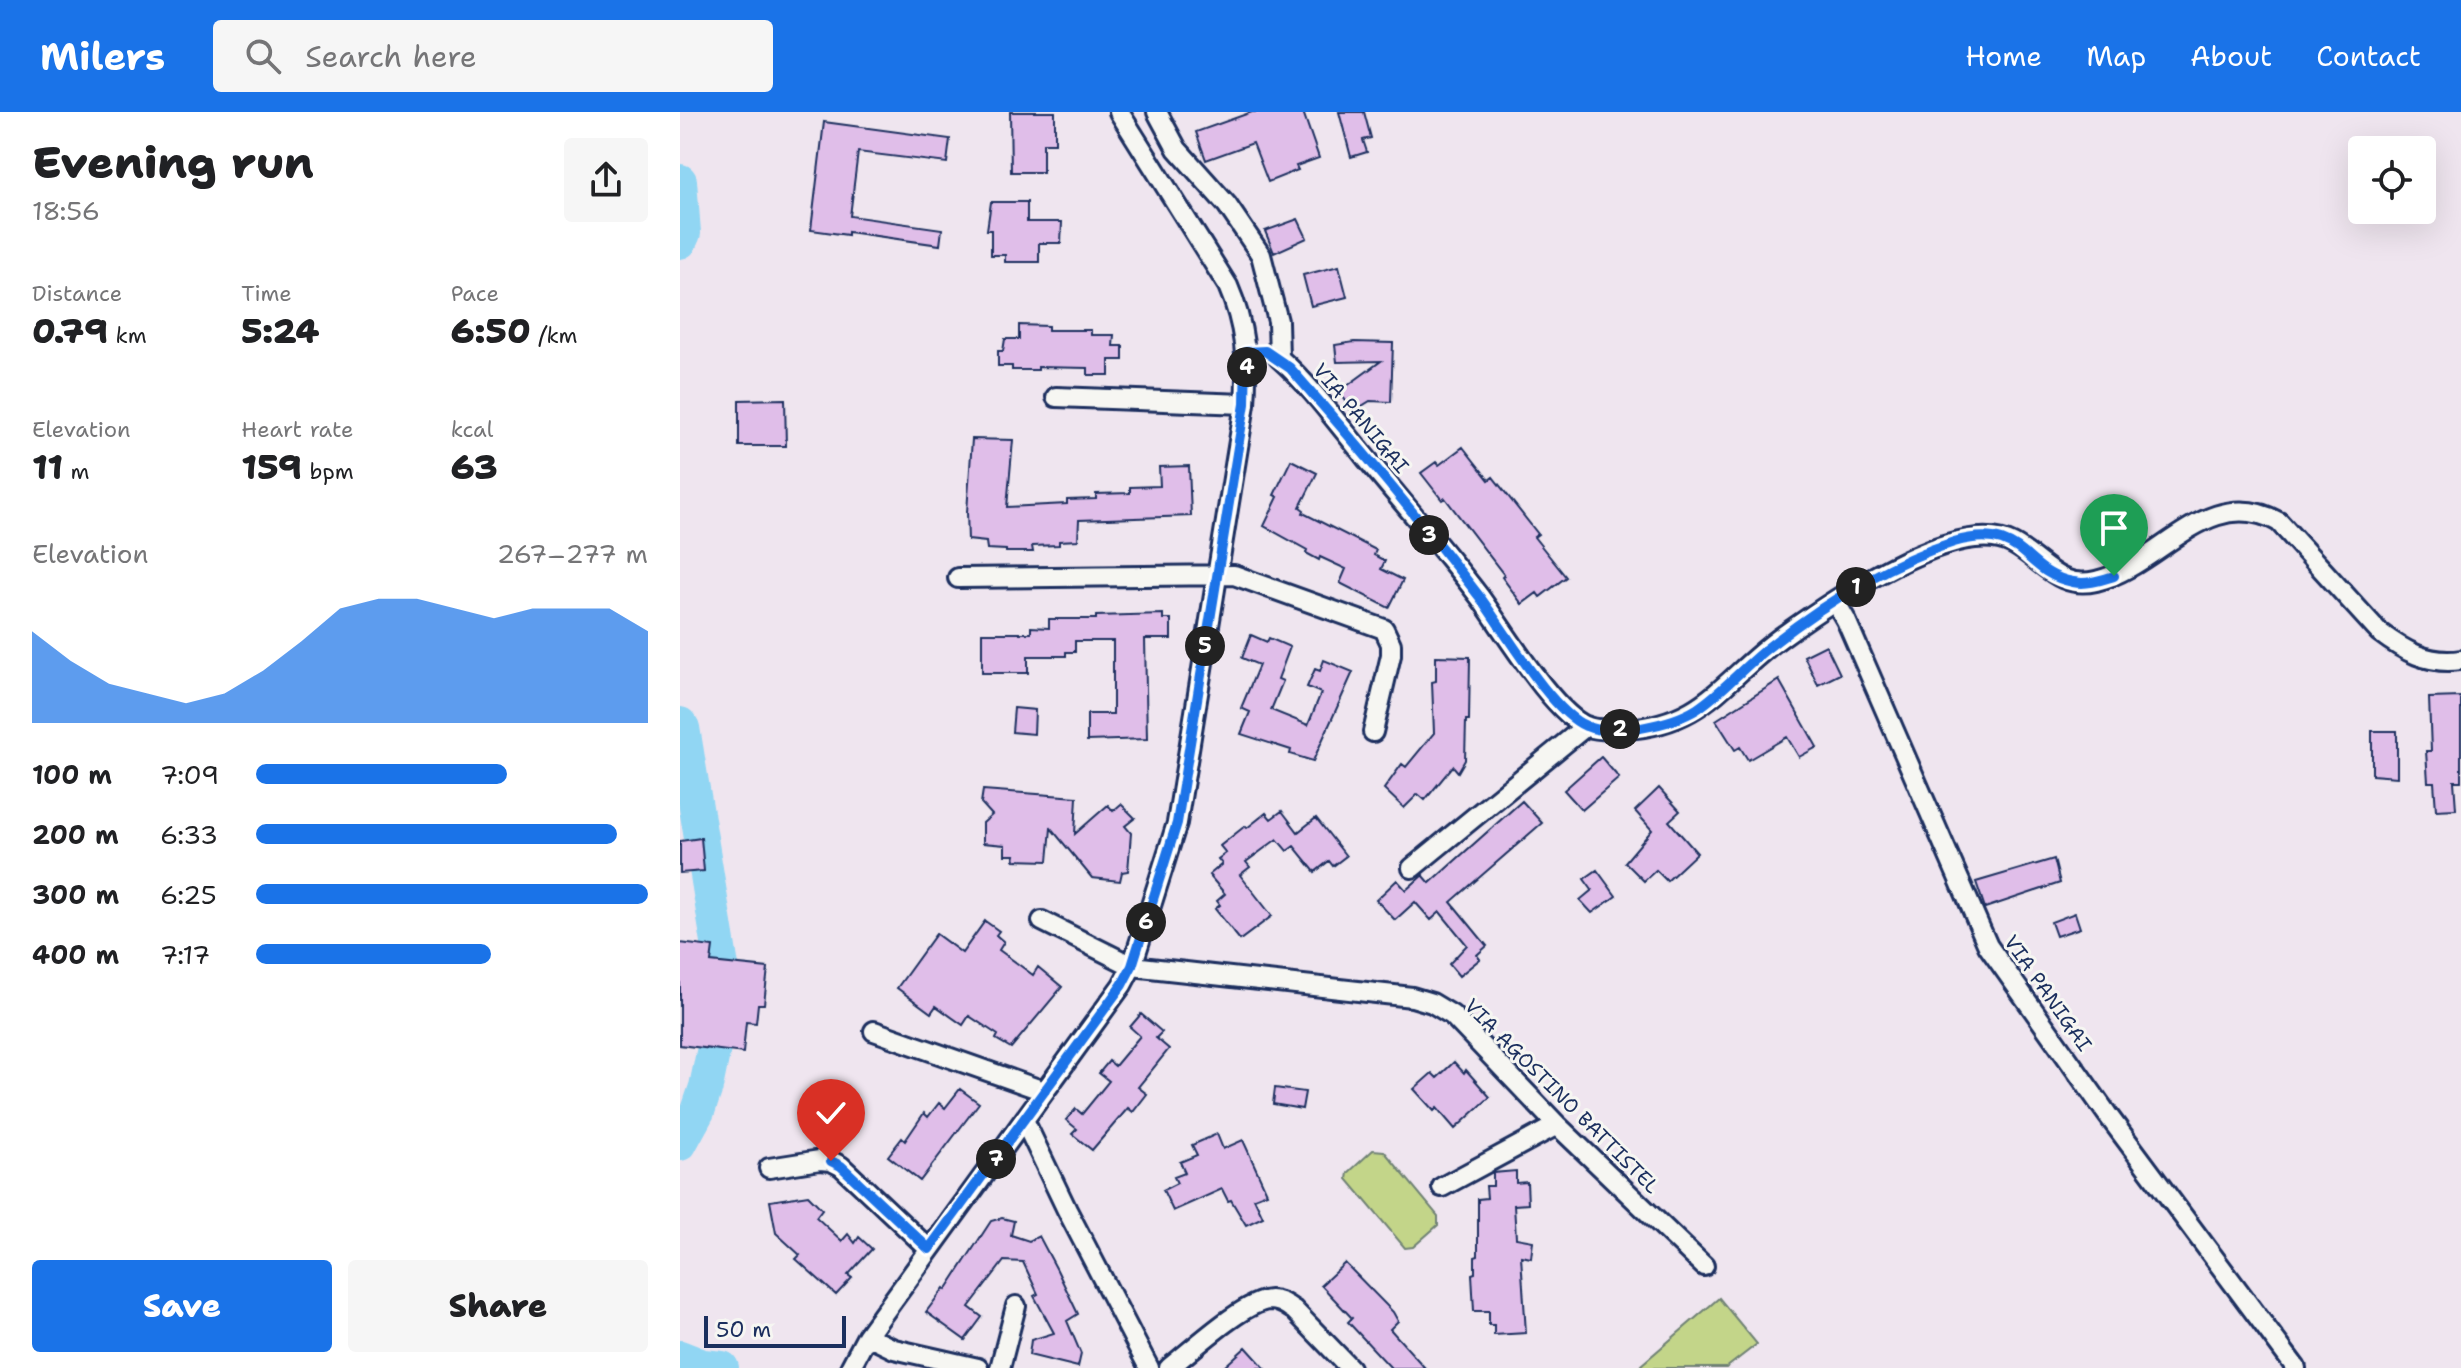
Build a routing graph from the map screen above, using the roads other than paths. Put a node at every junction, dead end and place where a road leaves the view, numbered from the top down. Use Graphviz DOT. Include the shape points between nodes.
graph roads {
  1 [pos="1119,112"];
  2 [pos="1157,112"];
  3 [pos="1246,352"];
  4 [pos="1279,358"];
  5 [pos="1056,397"];
  6 [pos="1245,404"];
  7 [pos="1217,577"];
  8 [pos="958,578"];
  9 [pos="1835,601"];
  10 [pos="2461,660"];
  11 [pos="1586,726"];
  12 [pos="1373,732"];
  13 [pos="1412,868"];
  14 [pos="1042,921"];
  15 [pos="1132,966"];
  16 [pos="874,1031"];
  17 [pos="1044,1091"];
  18 [pos="1024,1120"];
  19 [pos="1557,1125"];
  20 [pos="769,1168"];
  21 [pos="1442,1187"];
  22 [pos="929,1249"];
  23 [pos="1704,1266"];
  24 [pos="1016,1306"];
  25 [pos="867,1336"];
  26 [pos="850,1368"];
  27 [pos="978,1368"];
  28 [pos="1000,1368"];
  29 [pos="1149,1368"];
  30 [pos="1169,1368"];
  31 [pos="1350,1368"];
  32 [pos="2296,1368"];
  1 -- 3 [label="street" via="1220,269 1237,307"];
  2 -- 4 [label="street" via="1177,149 1227,205 1261,255 1278,321"];
  3 -- 4 [label="street" via="1265,351"];
  3 -- 6 [label="street"];
  4 -- 11 [label="street, VIA PANIGAI" via="1478,595 1553,698"];
  5 -- 6 [label="street"];
  6 -- 7 [label="street"];
  7 -- 8 [label="street"];
  7 -- 12 [label="street" via="1234,575 1384,629 1391,655"];
  7 -- 15 [label="street" via="1177,823"];
  9 -- 10 [label="street" via="1900,563 1976,537 2014,545 2062,580 2095,582 2114,576 2199,524 2249,511 2279,522 2379,632 2414,656"];
  9 -- 11 [label="street" via="1680,719 1637,728"];
  9 -- 32 [label="street, VIA PANIGAI" via="1988,946"];
  11 -- 13 [label="street"];
  14 -- 15 [label="street, VIA AGOSTINO BATTISTEL"];
  15 -- 17 [label="street"];
  15 -- 19 [label="street, VIA AGOSTINO BATTISTEL" via="1432,1003 1452,1015"];
  16 -- 17 [label="street"];
  17 -- 18 [label="street"];
  18 -- 22 [label="street"];
  18 -- 29 [label="street"];
  19 -- 21 [label="street"];
  19 -- 23 [label="street, VIA AGOSTINO BATTISTEL"];
  20 -- 22 [label="street" via="831,1161 841,1166"];
  22 -- 25 [label="street"];
  24 -- 28 [label="street"];
  25 -- 26 [label="street"];
  25 -- 27 [label="street" via="894,1349"];
  30 -- 31 [label="street" via="1242,1311 1273,1300 1294,1310"];
}
